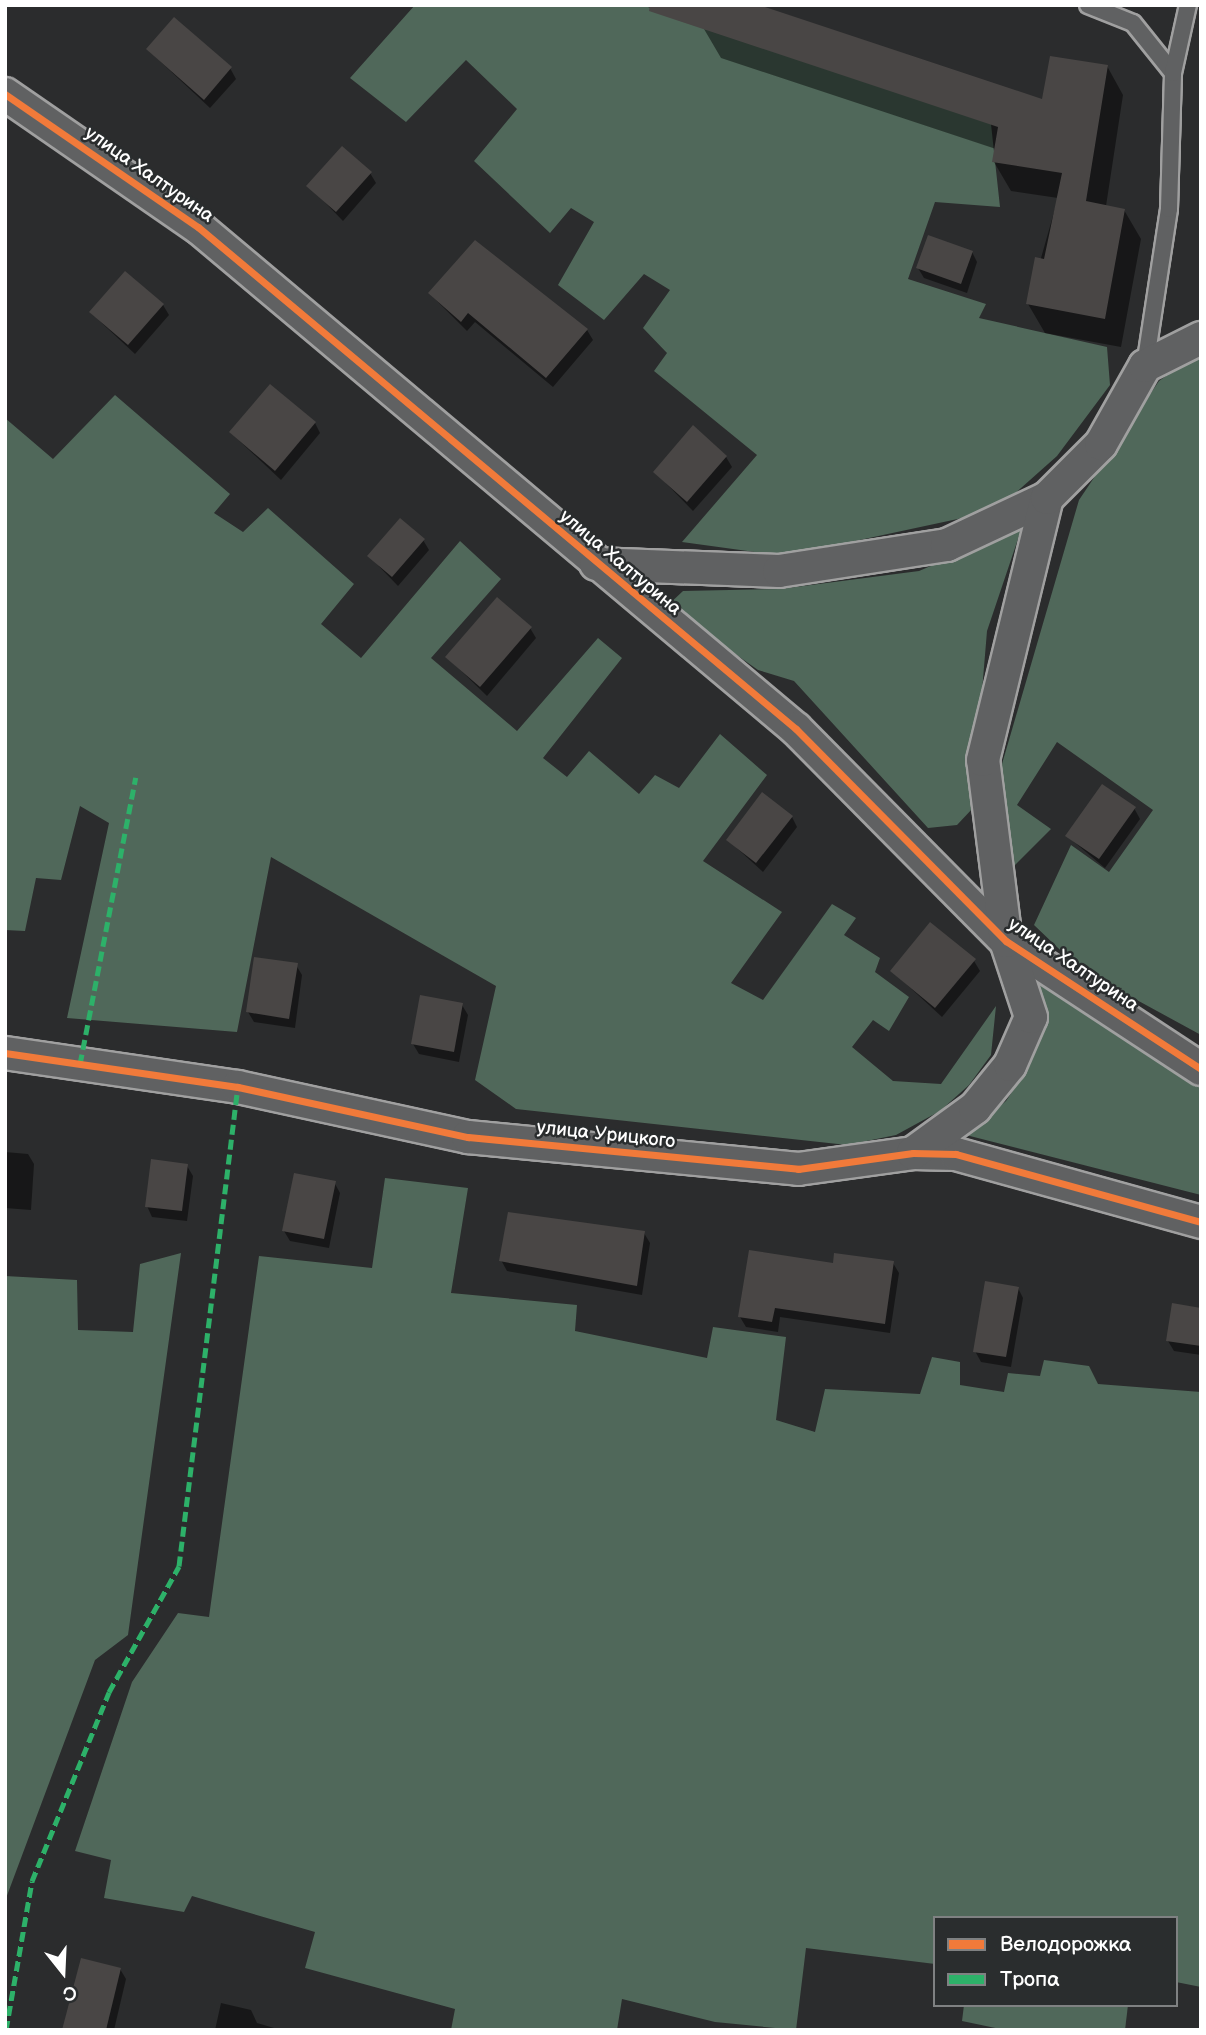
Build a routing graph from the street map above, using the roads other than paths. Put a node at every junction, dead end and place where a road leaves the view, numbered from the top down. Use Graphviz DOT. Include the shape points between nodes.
graph roads {
  1 [pos="1088,5"];
  2 [pos="1188,5"];
  3 [pos="1173,73"];
  4 [pos="5,94"];
  5 [pos="1201,338"];
  6 [pos="1145,366"];
  7 [pos="1047,498"];
  8 [pos="596,564"];
  9 [pos="1006,942"];
  10 [pos="5,1054"];
  11 [pos="1201,1069"];
  12 [pos="913,1153"];
  13 [pos="1201,1222"];
  1 -- 3 [label="lane" via="1133,23"];
  2 -- 3 [label="lane"];
  3 -- 6 [label="lane" via="1169,209"];
  4 -- 8 [label="street, улица Халтурина" via="198,227"];
  5 -- 6 [label="street"];
  6 -- 7 [label="street" via="1101,444"];
  7 -- 8 [label="street" via="947,545 779,571"];
  7 -- 9 [label="street" via="982,760"];
  8 -- 9 [label="street, улица Халтурина" via="796,729"];
  9 -- 11 [label="street, улица Халтурина"];
  9 -- 12 [label="street" via="1031,1017 1010,1065 975,1108"];
  10 -- 12 [label="street, улица Урицкого" via="238,1087 468,1137 798,1169"];
  12 -- 13 [label="street, улица Урицкого" via="956,1154"];
}
